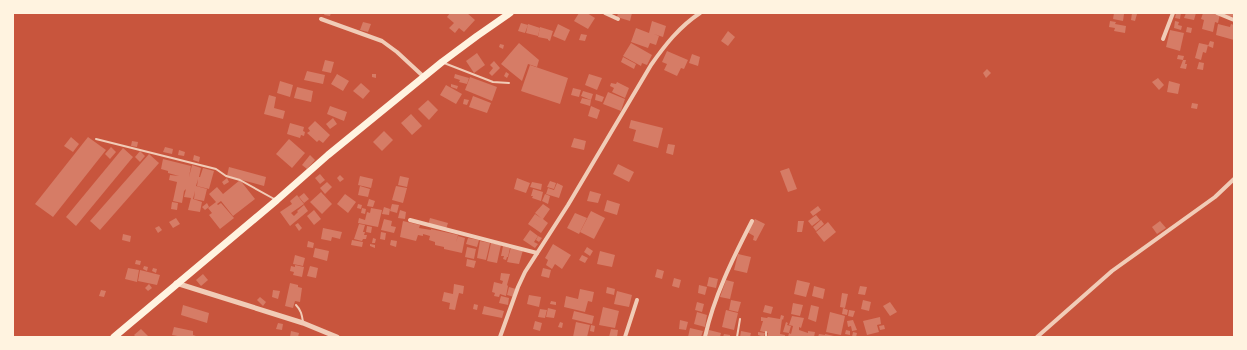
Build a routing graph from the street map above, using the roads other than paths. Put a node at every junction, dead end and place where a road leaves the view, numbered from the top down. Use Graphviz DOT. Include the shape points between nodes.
graph roads {
  1 [pos="510,13"];
  2 [pos="605,13"];
  3 [pos="700,13"];
  4 [pos="1173,13"];
  5 [pos="1217,13"];
  6 [pos="321,19"];
  7 [pos="618,19"];
  8 [pos="1234,20"];
  9 [pos="1163,39"];
  10 [pos="442,62"];
  11 [pos="424,77"];
  12 [pos="509,82"];
  13 [pos="96,139"];
  14 [pos="1234,179"];
  15 [pos="277,200"];
  16 [pos="410,220"];
  17 [pos="752,221"];
  18 [pos="537,253"];
  19 [pos="176,284"];
  20 [pos="637,300"];
  21 [pos="296,305"];
  22 [pos="740,319"];
  23 [pos="303,323"];
  24 [pos="766,332"];
  25 [pos="114,337"];
  26 [pos="337,337"];
  27 [pos="500,337"];
  28 [pos="625,337"];
  29 [pos="705,337"];
  30 [pos="737,337"];
  31 [pos="766,337"];
  32 [pos="1037,337"];
  1 -- 10 [label="highway"];
  2 -- 7 [label="street"];
  3 -- 18 [label="street" via="676,32 663,47"];
  4 -- 9 [label="street"];
  5 -- 8 [label="street"];
  6 -- 11 [label="street" via="382,41"];
  10 -- 11 [label="highway"];
  10 -- 12 [label="lane" via="493,82"];
  11 -- 15 [label="highway"];
  13 -- 15 [label="lane" via="216,169"];
  14 -- 32 [label="street" via="1215,197 1112,271"];
  15 -- 19 [label="highway"];
  16 -- 18 [label="street"];
  17 -- 29 [label="street" via="718,293"];
  18 -- 27 [label="street" via="518,287"];
  19 -- 23 [label="street"];
  19 -- 25 [label="highway"];
  20 -- 28 [label="street"];
  21 -- 23 [label="lane" via="302,313"];
  22 -- 30 [label="lane"];
  23 -- 26 [label="street"];
  24 -- 31 [label="lane"];
}
